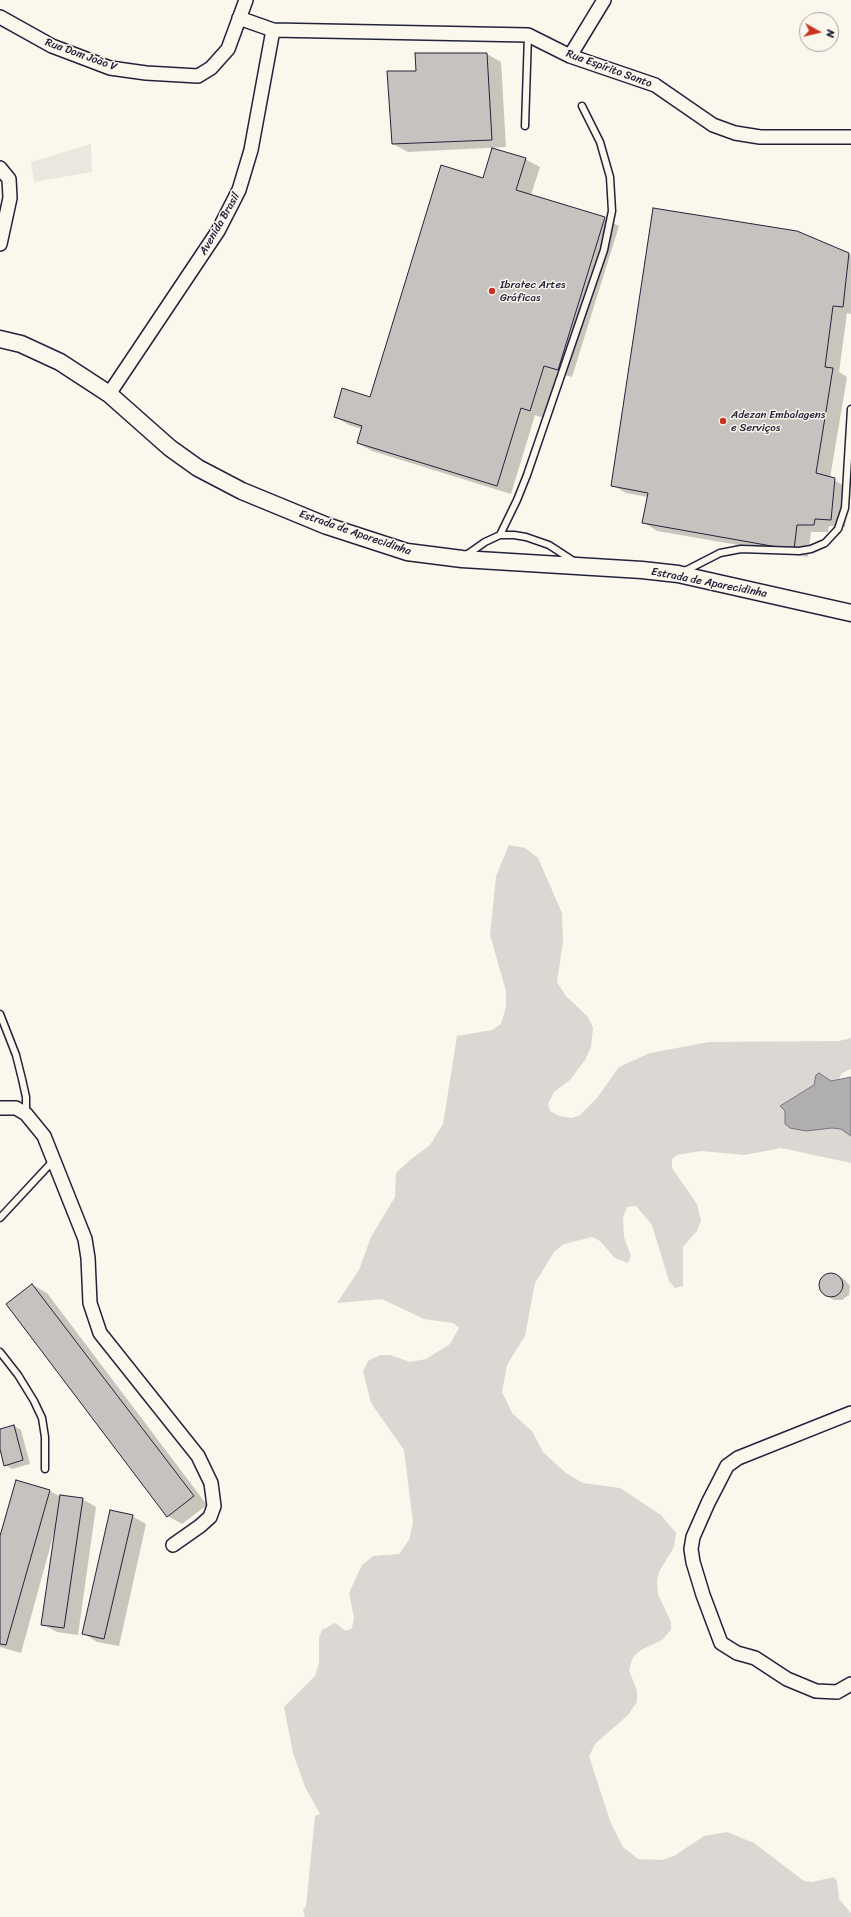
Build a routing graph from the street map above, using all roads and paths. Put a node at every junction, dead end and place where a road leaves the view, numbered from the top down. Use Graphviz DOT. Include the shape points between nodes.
graph roads {
  1 [pos="246,0"];
  2 [pos="604,0"];
  3 [pos="0,18"];
  4 [pos="239,18"];
  5 [pos="273,30"];
  6 [pos="528,35"];
  7 [pos="570,56"];
  8 [pos="582,106"];
  9 [pos="525,126"];
  10 [pos="851,137"];
  11 [pos="0,168"];
  12 [pos="0,244"];
  13 [pos="0,339"];
  14 [pos="109,394"];
  15 [pos="851,409"];
  16 [pos="500,535"];
  17 [pos="462,558"];
  18 [pos="582,566"];
  19 [pos="678,574"];
  20 [pos="851,613"];
  21 [pos="0,1014"];
  22 [pos="0,1108"];
  23 [pos="26,1114"];
  24 [pos="53,1161"];
  25 [pos="0,1218"];
  26 [pos="0,1352"];
  27 [pos="851,1413"];
  28 [pos="45,1469"];
  29 [pos="173,1545"];
  30 [pos="851,1684"];
  1 -- 4 [label="street"];
  2 -- 7 [label="street"];
  3 -- 4 [label="street, Rua Dom João V" via="52,46 110,68 198,76 211,68 228,49"];
  4 -- 5 [label="street, Rua Espírito Santo"];
  5 -- 6 [label="street, Rua Espírito Santo"];
  5 -- 14 [label="street, Avenida Brasil" via="251,150 239,190 218,231"];
  6 -- 7 [label="street, Rua Espírito Santo"];
  6 -- 9 [label="lane"];
  7 -- 10 [label="street, Rua Espírito Santo" via="655,85 713,125 735,133 760,137"];
  8 -- 16 [label="lane" via="600,142 610,177 612,211 604,250 527,476"];
  11 -- 12 [label="street" via="9,179 10,198"];
  13 -- 14 [label="street, Estrada de Aparecidinha" via="21,344 60,362"];
  14 -- 17 [label="street, Estrada de Aparecidinha" via="170,448 198,468 242,491 327,526 407,552"];
  15 -- 19 [label="lane" via="846,508 838,529 825,543 799,551 741,549 720,553"];
  16 -- 17 [label="lane"];
  16 -- 18 [label="lane" via="526,537 549,545"];
  17 -- 18 [label="street, Estrada de Aparecidinha"];
  18 -- 19 [label="street, Estrada de Aparecidinha"];
  19 -- 20 [label="street, Estrada de Aparecidinha"];
  21 -- 23 [label="lane" via="16,1055 26,1097"];
  22 -- 23 [label="street" via="16,1108"];
  23 -- 24 [label="street" via="44,1136"];
  24 -- 25 [label="lane"];
  24 -- 29 [label="street" via="85,1239 90,1303 100,1333 198,1456 211,1483 214,1506 210,1517"];
  26 -- 28 [label="lane" via="18,1375 42,1418"];
  27 -- 30 [label="street" via="738,1458 727,1466 693,1537 691,1549 703,1595 721,1643 738,1653 755,1658 787,1679 816,1691 837,1692"];
}
